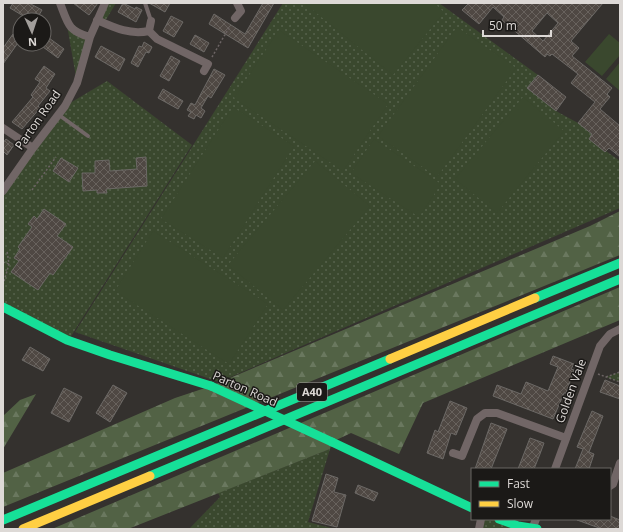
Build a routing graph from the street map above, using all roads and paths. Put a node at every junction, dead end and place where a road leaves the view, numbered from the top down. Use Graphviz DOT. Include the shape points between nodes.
graph roads {
  1 [pos="60,3"];
  2 [pos="105,3"];
  3 [pos="145,3"];
  4 [pos="242,7"];
  5 [pos="235,18"];
  6 [pos="97,20"];
  7 [pos="151,21"];
  8 [pos="149,31"];
  9 [pos="90,37"];
  10 [pos="206,67"];
  11 [pos="59,115"];
  12 [pos="3,128"];
  13 [pos="88,136"];
  14 [pos="33,148"];
  15 [pos="56,157"];
  16 [pos="32,190"];
  17 [pos="3,191"];
  18 [pos="7,251"];
  19 [pos="3,262"];
  20 [pos="620,263"];
  21 [pos="9,264"];
  22 [pos="620,279"];
  23 [pos="3,286"];
  24 [pos="3,307"];
  25 [pos="620,330"];
  26 [pos="591,371"];
  27 [pos="620,372"];
  28 [pos="606,377"];
  29 [pos="620,382"];
  30 [pos="566,438"];
  31 [pos="453,453"];
  32 [pos="620,463"];
  33 [pos="555,468"];
  34 [pos="611,485"];
  35 [pos="471,508"];
  36 [pos="3,520"];
  37 [pos="502,520"];
  38 [pos="535,525"];
  39 [pos="23,529"];
  1 -- 9 [label="street" via="75,33"];
  2 -- 6 [label="street, Parton Road"];
  3 -- 7 [label="lane"];
  4 -- 5 [label="street"];
  5 -- 10 [label="path"];
  6 -- 8 [label="street" via="125,32"];
  6 -- 9 [label="street, Parton Road"];
  7 -- 8 [label="street"];
  8 -- 10 [label="street" via="157,39"];
  9 -- 11 [label="street, Parton Road" via="77,83"];
  11 -- 13 [label="lane"];
  11 -- 14 [label="street, Parton Road"];
  12 -- 14 [label="street"];
  14 -- 17 [label="street, Parton Road"];
  15 -- 16 [label="path"];
  18 -- 21 [label="path"];
  19 -- 21 [label="path"];
  20 -- 36 [label="main road, A40"];
  21 -- 23 [label="path"];
  22 -- 39 [label="main road, A40"];
  24 -- 35 [label="main road, Parton Road, bridge" via="76,344 211,386"];
  25 -- 26 [label="street, Golden Vale" via="610,334 600,346"];
  26 -- 28 [label="path"];
  26 -- 30 [label="street, Golden Vale"];
  27 -- 28 [label="path"];
  28 -- 29 [label="path"];
  30 -- 31 [label="street" via="497,413 486,413 477,419 462,456"];
  30 -- 33 [label="street, Golden Vale"];
  32 -- 34 [label="street"];
  37 -- 38 [label="main road" via="518,526"];
}
